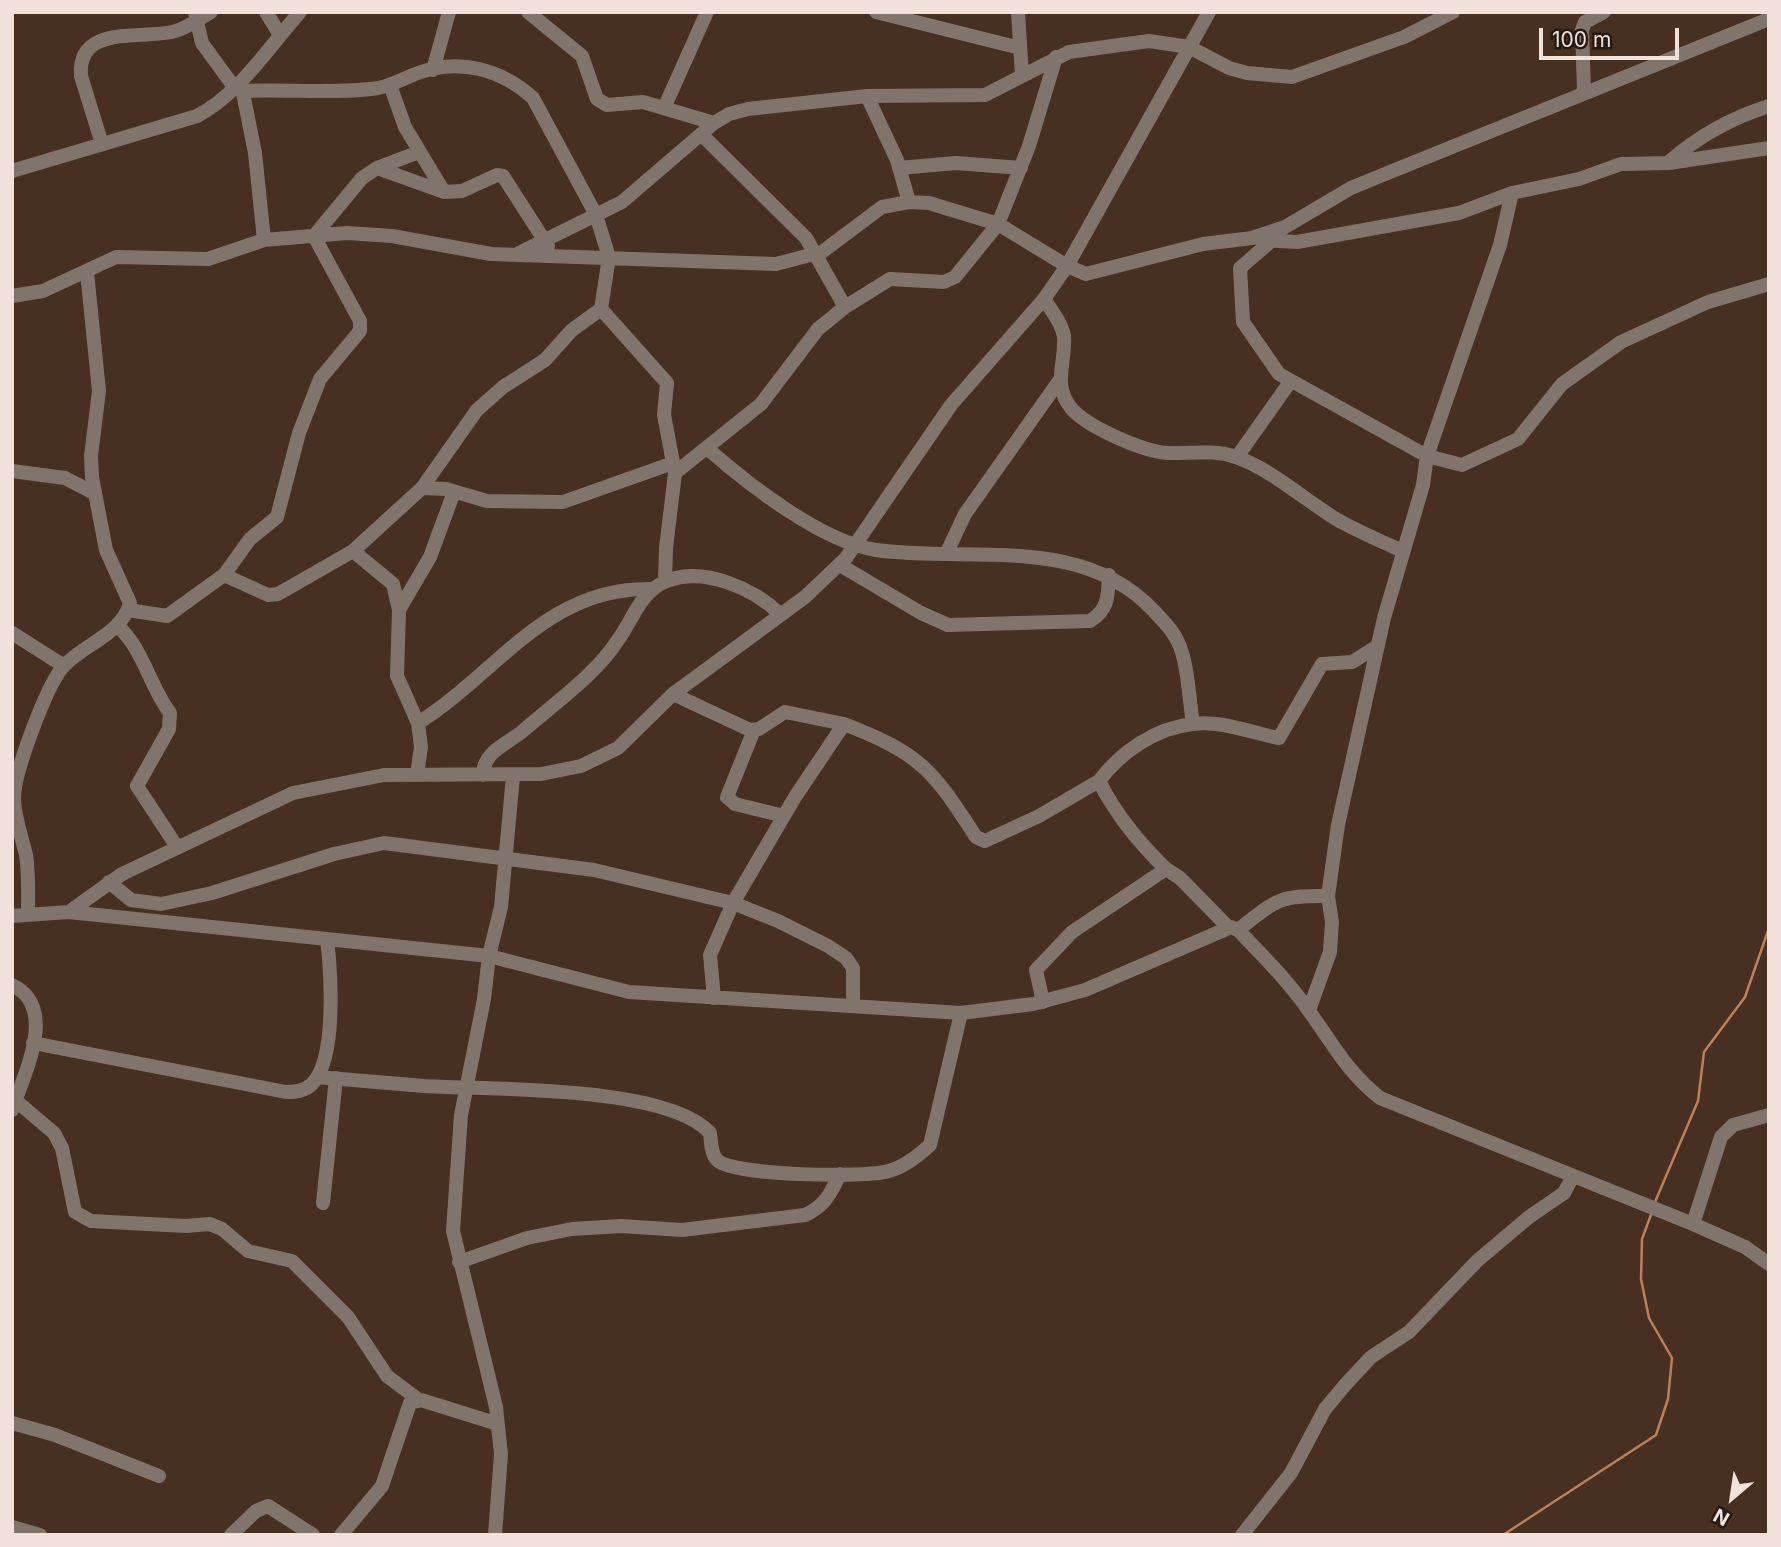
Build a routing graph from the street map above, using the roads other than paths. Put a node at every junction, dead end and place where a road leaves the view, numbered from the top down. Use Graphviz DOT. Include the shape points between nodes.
graph roads {
  1 [pos="211,12"];
  2 [pos="266,12"];
  3 [pos="300,12"];
  4 [pos="449,12"];
  5 [pos="527,12"];
  6 [pos="707,12"];
  7 [pos="876,12"];
  8 [pos="1018,12"];
  9 [pos="1209,12"];
  10 [pos="1453,12"];
  11 [pos="1604,12"];
  12 [pos="195,17"];
  13 [pos="1769,19"];
  14 [pos="280,35"];
  15 [pos="1189,47"];
  16 [pos="1020,48"];
  17 [pos="1056,57"];
  18 [pos="433,70"];
  19 [pos="1022,76"];
  20 [pos="390,85"];
  21 [pos="239,86"];
  22 [pos="1584,91"];
  23 [pos="867,96"];
  24 [pos="665,106"];
  25 [pos="1769,106"];
  26 [pos="714,123"];
  27 [pos="701,134"];
  28 [pos="102,144"];
  29 [pos="1769,148"];
  30 [pos="419,152"];
  31 [pos="1669,163"];
  32 [pos="376,168"];
  33 [pos="899,168"];
  34 [pos="1021,168"];
  35 [pos="12,171"];
  36 [pos="444,192"];
  37 [pos="1512,193"];
  38 [pos="909,202"];
  39 [pos="596,215"];
  40 [pos="999,223"];
  41 [pos="314,236"];
  42 [pos="1252,238"];
  43 [pos="264,240"];
  44 [pos="544,241"];
  45 [pos="1269,243"];
  46 [pos="518,254"];
  47 [pos="816,254"];
  48 [pos="555,255"];
  49 [pos="609,257"];
  50 [pos="1067,266"];
  51 [pos="87,272"];
  52 [pos="1769,284"];
  53 [pos="12,296"];
  54 [pos="1044,299"];
  55 [pos="845,307"];
  56 [pos="601,309"];
  57 [pos="1059,381"];
  58 [pos="1290,382"];
  59 [pos="708,449"];
  60 [pos="1427,456"];
  61 [pos="1237,457"];
  62 [pos="674,468"];
  63 [pos="12,471"];
  64 [pos="422,488"];
  65 [pos="454,492"];
  66 [pos="94,493"];
  67 [pos="856,545"];
  68 [pos="353,551"];
  69 [pos="1403,551"];
  70 [pos="947,552"];
  71 [pos="839,565"];
  72 [pos="224,575"];
  73 [pos="1109,575"];
  74 [pos="665,581"];
  75 [pos="652,589"];
  76 [pos="128,610"];
  77 [pos="398,610"];
  78 [pos="780,614"];
  79 [pos="117,625"];
  80 [pos="12,633"];
  81 [pos="1378,646"];
  82 [pos="64,666"];
  83 [pos="673,694"];
  84 [pos="418,723"];
  85 [pos="1193,723"];
  86 [pos="844,724"];
  87 [pos="754,730"];
  88 [pos="416,774"];
  89 [pos="483,775"];
  90 [pos="513,776"];
  91 [pos="1099,781"];
  92 [pos="13,794"];
  93 [pos="784,816"];
  94 [pos="177,848"];
  95 [pos="505,857"];
  96 [pos="1166,869"];
  97 [pos="109,883"];
  98 [pos="1328,896"];
  99 [pos="733,903"];
  100 [pos="69,912"];
  101 [pos="28,914"];
  102 [pos="12,915"];
  103 [pos="1233,928"];
  104 [pos="327,939"];
  105 [pos="489,956"];
  106 [pos="12,985"];
  107 [pos="714,998"];
  108 [pos="1043,1002"];
  109 [pos="853,1006"];
  110 [pos="1309,1010"];
  111 [pos="961,1013"];
  112 [pos="33,1043"];
  113 [pos="317,1077"];
  114 [pos="336,1079"];
  115 [pos="17,1080"];
  116 [pos="465,1087"];
  117 [pos="14,1105"];
  118 [pos="1769,1115"];
  119 [pos="840,1174"];
  120 [pos="1573,1176"];
  121 [pos="323,1203"];
  122 [pos="1693,1224"];
  123 [pos="459,1262"];
  124 [pos="1769,1264"];
  125 [pos="419,1400"];
  126 [pos="12,1423"];
  127 [pos="498,1424"];
  128 [pos="159,1476"];
  129 [pos="12,1527"];
  130 [pos="40,1535"];
  131 [pos="231,1535"];
  132 [pos="313,1535"];
  133 [pos="341,1535"];
  134 [pos="495,1535"];
  135 [pos="1242,1535"];
  1 -- 12 [label="street"];
  2 -- 14 [label="street"];
  3 -- 14 [label="street"];
  4 -- 18 [label="street"];
  5 -- 24 [label="street" via="582,56 597,99 607,106 643,102"];
  6 -- 24 [label="street"];
  7 -- 16 [label="street"];
  8 -- 16 [label="street"];
  9 -- 15 [label="street"];
  10 -- 15 [label="street" via="1404,37 1292,77 1229,68"];
  11 -- 22 [label="street" via="1585,22 1582,30"];
  12 -- 21 [label="street" via="202,43"];
  12 -- 28 [label="street" via="168,33 101,39 87,48 81,76"];
  13 -- 22 [label="street"];
  14 -- 21 [label="street"];
  15 -- 17 [label="street" via="1149,41"];
  15 -- 50 [label="street"];
  16 -- 19 [label="street"];
  17 -- 19 [label="street"];
  17 -- 34 [label="street"];
  18 -- 20 [label="street"];
  18 -- 39 [label="street" via="477,67 522,88 540,107"];
  19 -- 23 [label="street" via="985,95"];
  20 -- 21 [label="street" via="365,89"];
  20 -- 30 [label="street"];
  21 -- 28 [label="street" via="197,116"];
  21 -- 43 [label="street" via="255,153"];
  22 -- 42 [label="street" via="1351,188 1285,227"];
  23 -- 26 [label="street" via="748,109"];
  23 -- 33 [label="street"];
  24 -- 26 [label="street"];
  25 -- 31 [label="street" via="1695,140"];
  26 -- 27 [label="street"];
  27 -- 39 [label="street" via="622,202"];
  27 -- 47 [label="street" via="791,220"];
  28 -- 35 [label="street"];
  29 -- 31 [label="street"];
  30 -- 32 [label="street"];
  30 -- 36 [label="street"];
  31 -- 37 [label="street" via="1621,164"];
  32 -- 36 [label="street"];
  32 -- 41 [label="street" via="362,178"];
  33 -- 34 [label="street" via="956,163"];
  33 -- 38 [label="street"];
  34 -- 40 [label="street"];
  36 -- 44 [label="street" via="462,191 503,176"];
  37 -- 45 [label="street" via="1449,215"];
  37 -- 60 [label="street" via="1500,245"];
  38 -- 40 [label="street"];
  38 -- 47 [label="street" via="882,207"];
  39 -- 44 [label="street"];
  39 -- 49 [label="street"];
  40 -- 50 [label="street"];
  40 -- 55 [label="street" via="949,282 890,279"];
  41 -- 43 [label="street"];
  41 -- 46 [label="street" via="380,234 466,252"];
  41 -- 72 [label="street" via="360,321 360,331 320,379 299,433 277,517 237,553"];
  42 -- 45 [label="street"];
  42 -- 50 [label="street" via="1203,244 1086,274"];
  43 -- 51 [label="street" via="208,259 116,257"];
  44 -- 46 [label="street"];
  44 -- 48 [label="street"];
  45 -- 58 [label="street" via="1240,268 1240,311 1271,363"];
  46 -- 48 [label="street"];
  47 -- 49 [label="street" via="776,264"];
  47 -- 55 [label="street"];
  48 -- 49 [label="street"];
  49 -- 56 [label="street"];
  50 -- 54 [label="street"];
  51 -- 53 [label="street" via="43,291"];
  51 -- 66 [label="street" via="99,391 91,456"];
  52 -- 60 [label="street" via="1708,302 1621,342 1562,384 1518,439 1462,465"];
  54 -- 57 [label="street" via="1064,338"];
  54 -- 67 [label="street" via="951,405"];
  55 -- 59 [label="street" via="818,329 761,404"];
  56 -- 62 [label="street" via="666,378 664,415"];
  56 -- 64 [label="street" via="572,330 545,360 502,387 477,410"];
  57 -- 61 [label="street" via="1063,397 1074,411 1108,433 1167,453 1209,451"];
  57 -- 70 [label="street" via="965,514"];
  58 -- 60 [label="street"];
  58 -- 61 [label="street"];
  59 -- 62 [label="street"];
  59 -- 67 [label="street" via="790,511"];
  60 -- 69 [label="street"];
  61 -- 69 [label="street" via="1337,520"];
  62 -- 65 [label="street" via="563,502 487,501"];
  62 -- 74 [label="street"];
  63 -- 66 [label="street" via="65,478"];
  64 -- 65 [label="street"];
  64 -- 68 [label="street"];
  65 -- 77 [label="street" via="430,557"];
  66 -- 76 [label="street" via="106,550 129,595"];
  67 -- 70 [label="street"];
  67 -- 71 [label="street"];
  68 -- 72 [label="street" via="278,594 268,595"];
  68 -- 77 [label="street" via="393,584"];
  69 -- 81 [label="street"];
  70 -- 73 [label="street" via="998,552"];
  71 -- 73 [label="street" via="948,625 1090,621 1107,603"];
  71 -- 78 [label="street"];
  72 -- 76 [label="street" via="167,616"];
  73 -- 85 [label="street" via="1144,600 1176,637"];
  74 -- 75 [label="street"];
  74 -- 78 [label="street" via="709,579 751,591"];
  75 -- 84 [label="street" via="614,590 567,607"];
  75 -- 89 [label="street" via="613,648 522,732 491,754"];
  76 -- 79 [label="street"];
  77 -- 84 [label="street" via="397,676"];
  78 -- 83 [label="street"];
  79 -- 82 [label="street"];
  79 -- 94 [label="street" via="140,654 170,713 169,729 137,786"];
  80 -- 82 [label="street"];
  81 -- 85 [label="street" via="1352,662 1322,664 1279,738"];
  81 -- 98 [label="street" via="1338,825"];
  82 -- 92 [label="street" via="48,693"];
  83 -- 87 [label="street"];
  83 -- 90 [label="street" via="618,748 581,766"];
  84 -- 88 [label="street" via="421,747"];
  85 -- 91 [label="street" via="1128,749"];
  86 -- 87 [label="street" via="785,712"];
  86 -- 91 [label="street" via="880,738 925,766 976,837 985,841"];
  86 -- 93 [label="street"];
  87 -- 93 [label="street" via="729,791 729,802"];
  88 -- 89 [label="street"];
  88 -- 94 [label="street" via="354,779 303,790"];
  89 -- 90 [label="street"];
  90 -- 95 [label="street"];
  91 -- 96 [label="street" via="1119,815"];
  92 -- 101 [label="street" via="29,874"];
  93 -- 99 [label="street"];
  94 -- 97 [label="street"];
  95 -- 97 [label="street" via="384,843 161,904 131,900"];
  95 -- 99 [label="street" via="594,870"];
  95 -- 105 [label="street" via="501,907"];
  96 -- 103 [label="street"];
  96 -- 108 [label="street" via="1060,942 1036,970"];
  97 -- 100 [label="street"];
  98 -- 103 [label="street" via="1293,895 1277,900"];
  98 -- 110 [label="street" via="1330,952"];
  99 -- 107 [label="street" via="710,955"];
  99 -- 109 [label="street" via="778,920 846,958 853,968"];
  100 -- 101 [label="street"];
  100 -- 104 [label="street"];
  101 -- 102 [label="street"];
  103 -- 108 [label="street" via="1085,990"];
  103 -- 110 [label="street"];
  104 -- 105 [label="street"];
  104 -- 113 [label="street" via="332,975 324,1062"];
  105 -- 107 [label="street" via="603,988"];
  105 -- 116 [label="street"];
  106 -- 112 [label="street" via="27,994 35,1011"];
  107 -- 109 [label="street"];
  108 -- 111 [label="street"];
  109 -- 111 [label="street"];
  110 -- 120 [label="street" via="1340,1060 1380,1098"];
  111 -- 119 [label="street" via="930,1145 889,1171"];
  112 -- 113 [label="street" via="286,1092 302,1090"];
  112 -- 115 [label="street"];
  113 -- 114 [label="street"];
  114 -- 116 [label="street"];
  114 -- 121 [label="street"];
  115 -- 117 [label="street"];
  116 -- 119 [label="street" via="584,1094 677,1111 705,1127 717,1160 726,1165 784,1174"];
  116 -- 123 [label="street" via="453,1231"];
  117 -- 125 [label="street" via="54,1133 78,1215 91,1221 210,1224 248,1251 292,1261 348,1317 387,1376"];
  118 -- 122 [label="street" via="1733,1125 1721,1137"];
  119 -- 123 [label="street" via="827,1199 804,1215 682,1230 572,1229 527,1238"];
  120 -- 122 [label="street"];
  120 -- 135 [label="street" via="1557,1198 1477,1261 1409,1332 1371,1357 1345,1385 1325,1409 1291,1473"];
  122 -- 124 [label="street" via="1745,1247"];
  123 -- 127 [label="street"];
  125 -- 127 [label="street"];
  125 -- 133 [label="street" via="407,1408 382,1486"];
  126 -- 128 [label="street"];
  127 -- 134 [label="street"];
  129 -- 130 [label="street"];
  131 -- 132 [label="street" via="268,1506"];
}
